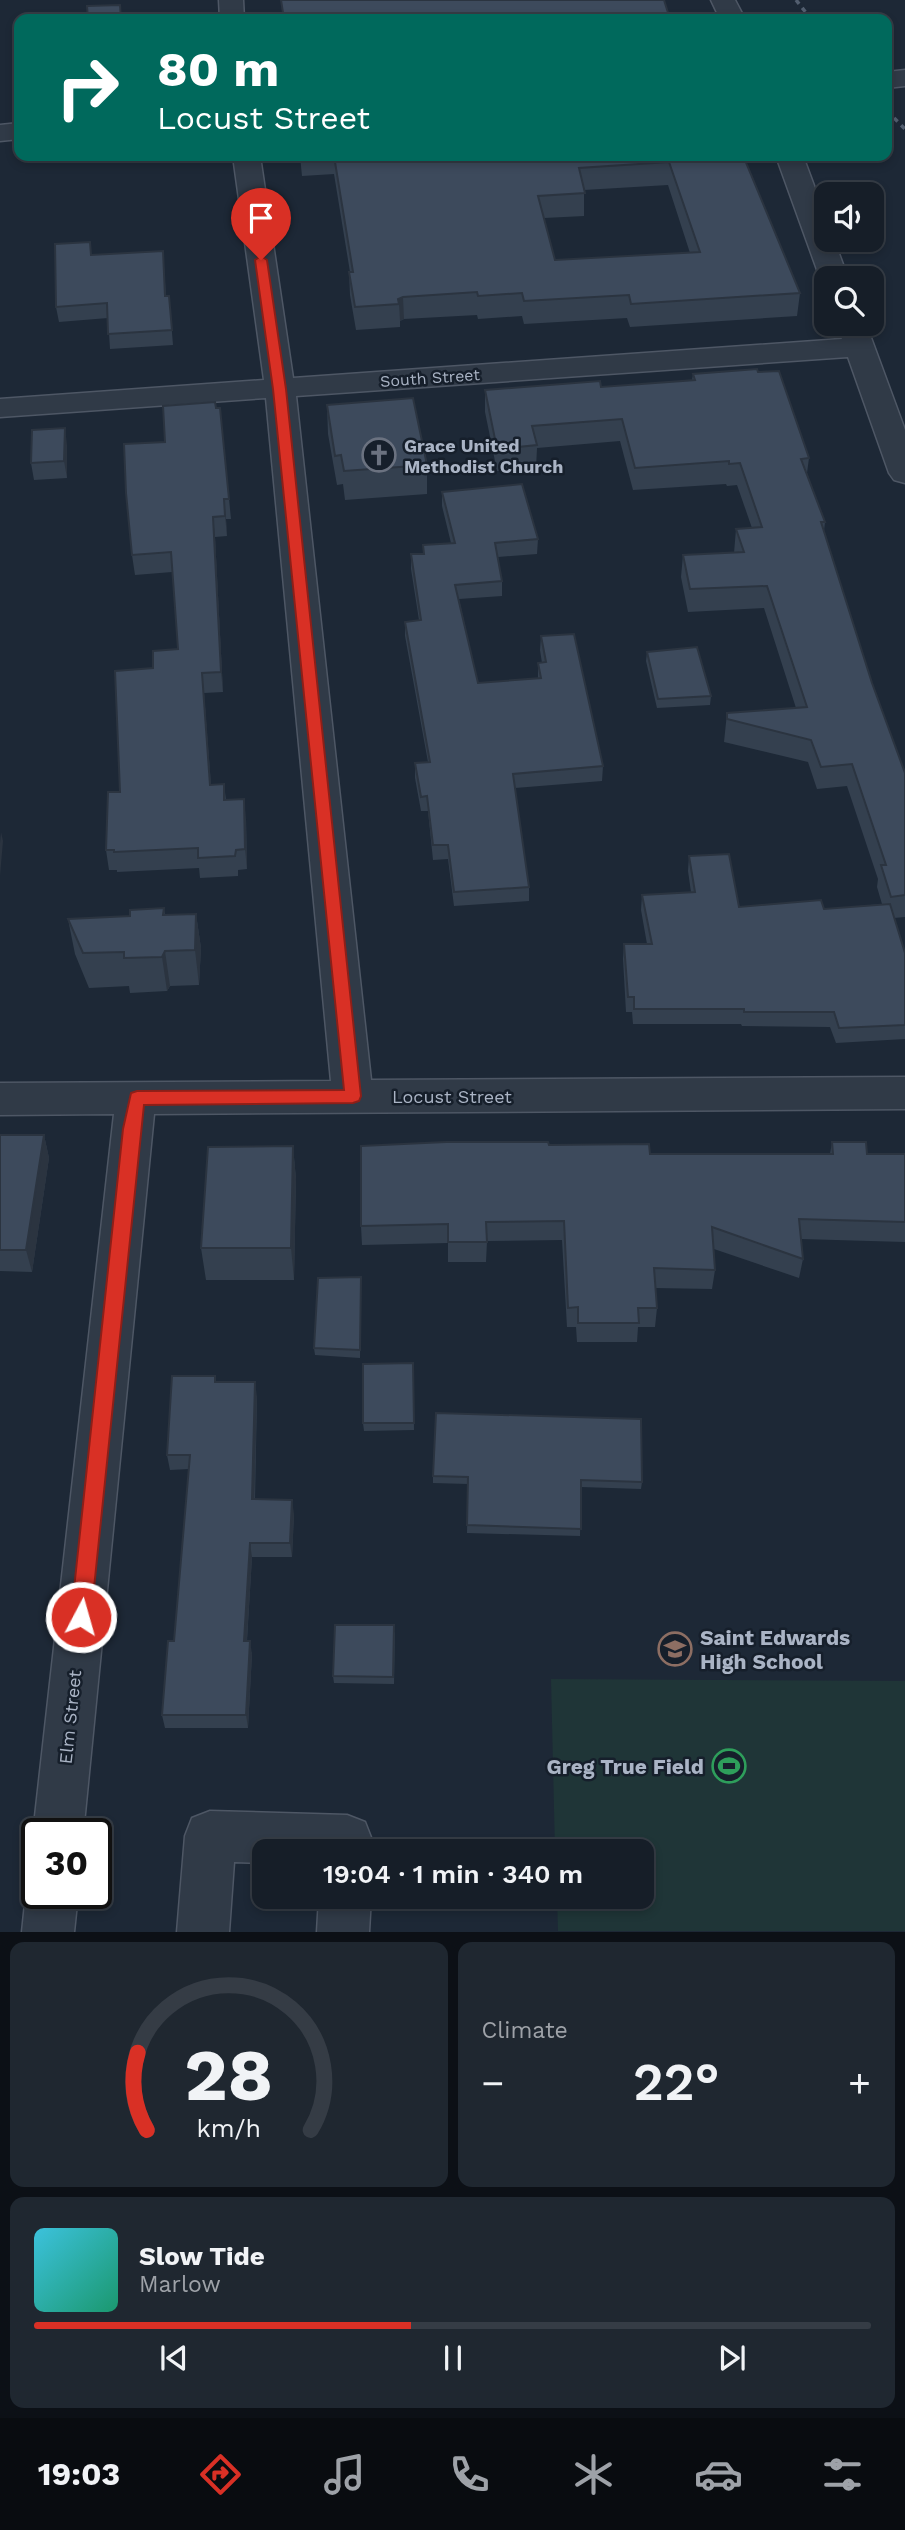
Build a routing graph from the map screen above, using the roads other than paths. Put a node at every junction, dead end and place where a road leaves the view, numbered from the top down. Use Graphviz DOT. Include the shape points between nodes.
graph roads {
  1 [pos="247,161"];
  2 [pos="791,161"];
  3 [pos="830,266"];
  4 [pos="855,336"];
  5 [pos="279,389"];
  6 [pos="0,408"];
  7 [pos="905,473"];
  8 [pos="905,1093"];
  9 [pos="353,1096"];
  10 [pos="137,1098"];
  11 [pos="0,1099"];
  12 [pos="60,1818"];
  13 [pos="313,1839"];
  14 [pos="50,1909"];
  15 [pos="344,1909"];
  16 [pos="48,1931"];
  17 [pos="203,1931"];
  18 [pos="343,1931"];
  1 -- 5 [label="street"];
  2 -- 3 [label="street"];
  4 -- 5 [label="street, South Street"];
  4 -- 7 [label="street"];
  5 -- 6 [label="street, South Street"];
  5 -- 9 [label="street"];
  8 -- 9 [label="street, Locust Street"];
  9 -- 10 [label="street, Locust Street"];
  10 -- 11 [label="street, Locust Street"];
  10 -- 12 [label="street, Elm Street"];
  13 -- 17 [label="street" via="210,1836"];
  14 -- 16 [label="street"];
  15 -- 18 [label="street"];
}
